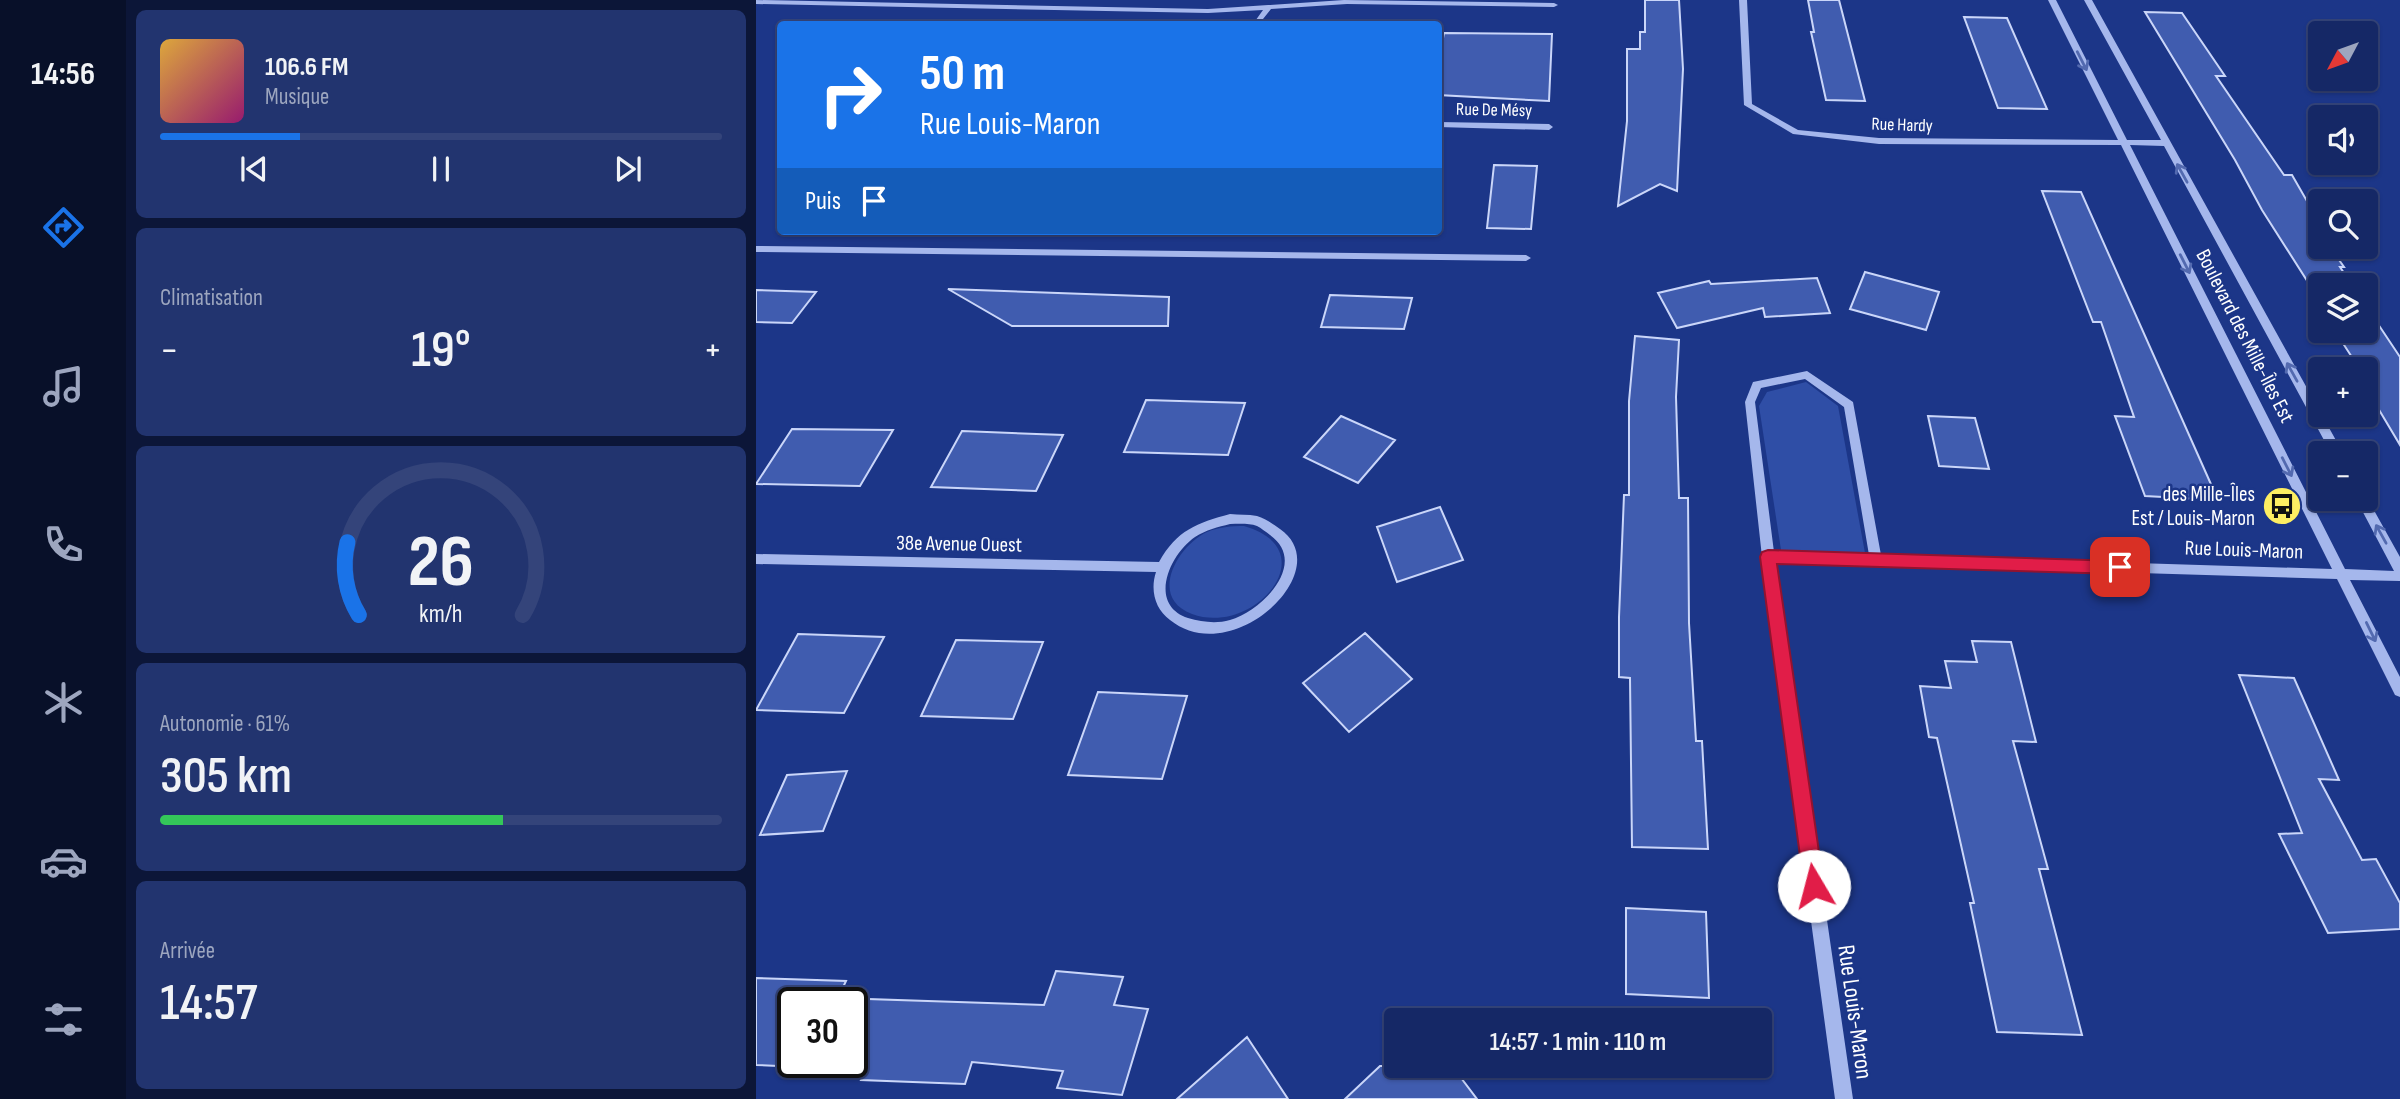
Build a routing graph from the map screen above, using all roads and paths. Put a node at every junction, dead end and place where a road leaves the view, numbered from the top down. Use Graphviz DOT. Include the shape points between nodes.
graph roads {
  1 [pos="1743,0"];
  2 [pos="2052,0"];
  3 [pos="2088,0"];
  4 [pos="756,2"];
  5 [pos="1555,5"];
  6 [pos="1269,7"];
  7 [pos="1258,21"];
  8 [pos="1442,124"];
  9 [pos="1549,127"];
  10 [pos="2123,142"];
  11 [pos="2166,143"];
  12 [pos="756,249"];
  13 [pos="1526,258"];
  14 [pos="2330,441"];
  15 [pos="2369,511"];
  16 [pos="1768,557"];
  17 [pos="756,559"];
  18 [pos="1876,560"];
  19 [pos="1162,567"];
  20 [pos="2400,569"];
  21 [pos="2341,574"];
  22 [pos="2400,576"];
  23 [pos="2400,691"];
  24 [pos="1844,1099"];
  1 -- 10 [label="street, Rue Hardy" via="1748,104 1796,132 1880,141"];
  2 -- 10 [label="street, Boulevard des Mille-Îles Est, one-way"];
  3 -- 11 [label="street, Boulevard des Mille-Îles Est"];
  4 -- 6 [label="street" via="1208,11"];
  5 -- 6 [label="street" via="1347,2"];
  6 -- 7 [label="street"];
  8 -- 9 [label="street, Rue De Mésy"];
  10 -- 11 [label="street, Rue Hardy"];
  10 -- 21 [label="street, Boulevard des Mille-Îles Est, one-way"];
  14 -- 11 [label="street, Boulevard des Mille-Îles Est, one-way"];
  12 -- 13 [label="street"];
  20 -- 15 [label="street, one-way"];
  16 -- 18 [label="street, Rue Louis-Maron"];
  16 -- 18 [label="street, Rue Louis-Maron" via="1750,402 1757,385 1807,375 1849,405"];
  16 -- 24 [label="street, Rue Louis-Maron"];
  17 -- 19 [label="street, 38e Avenue Ouest"];
  18 -- 21 [label="street, Rue Louis-Maron"];
  19 -- 19 [label="street" via="1172,549 1190,534 1230,519 1259,522 1276,531 1288,548 1291,566 1278,596 1261,612 1229,626 1205,628 1184,623 1162,603 1158,585"];
  21 -- 22 [label="street, Rue Louis-Maron"];
  21 -- 23 [label="street, Boulevard des Mille-Îles Est, one-way"];
}
